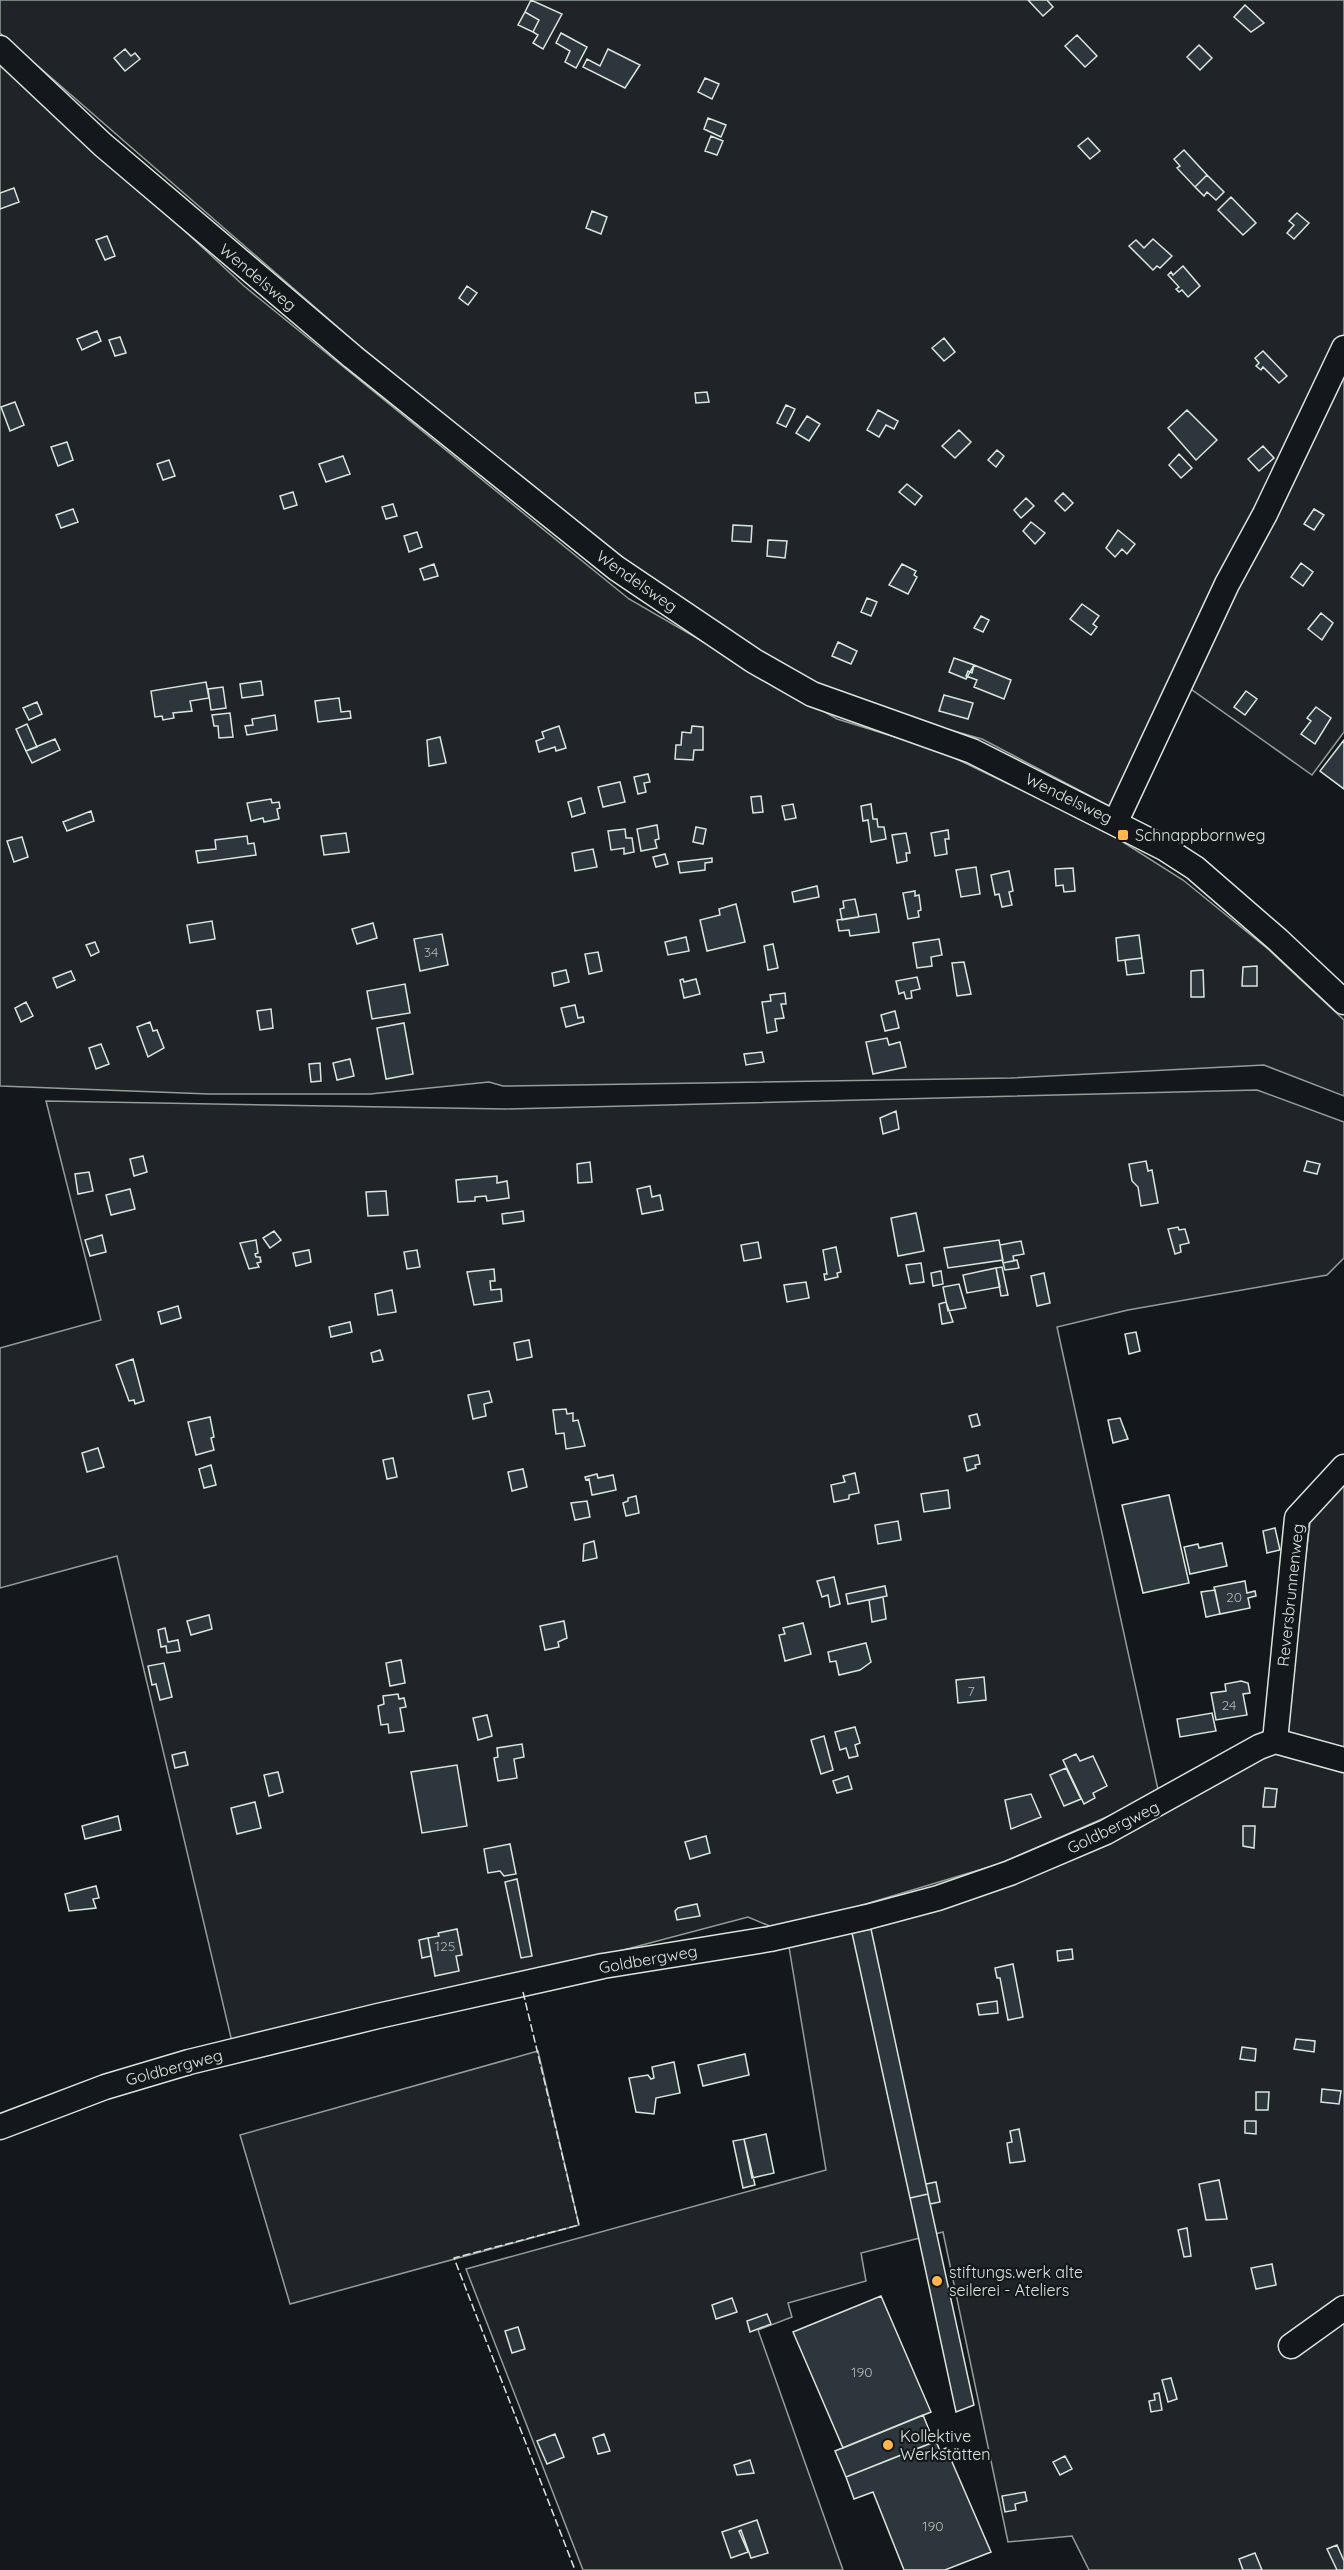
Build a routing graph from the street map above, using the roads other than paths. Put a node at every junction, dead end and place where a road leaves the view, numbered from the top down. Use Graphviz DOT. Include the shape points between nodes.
graph roads {
  1 [pos="0,48"];
  2 [pos="1344,348"];
  3 [pos="1116,821"];
  4 [pos="1344,1002"];
  5 [pos="1344,1467"];
  6 [pos="1275,1741"];
  7 [pos="1344,1760"];
  8 [pos="0,2127"];
  9 [pos="1344,2308"];
  10 [pos="1290,2346"];
  1 -- 3 [label="street, Wendelsweg" via="103,145 353,357 616,568 754,661 812,693 972,751"];
  2 -- 3 [label="street"];
  3 -- 4 [label="street, Wendelsweg" via="1195,868"];
  5 -- 6 [label="street, Reversbrunnenweg" via="1297,1518"];
  6 -- 7 [label="street"];
  6 -- 8 [label="street, Goldbergweg" via="1106,1832 1028,1866 938,1898 770,1939 603,1966 189,2062 105,2087"];
  9 -- 10 [label="street"];
}
